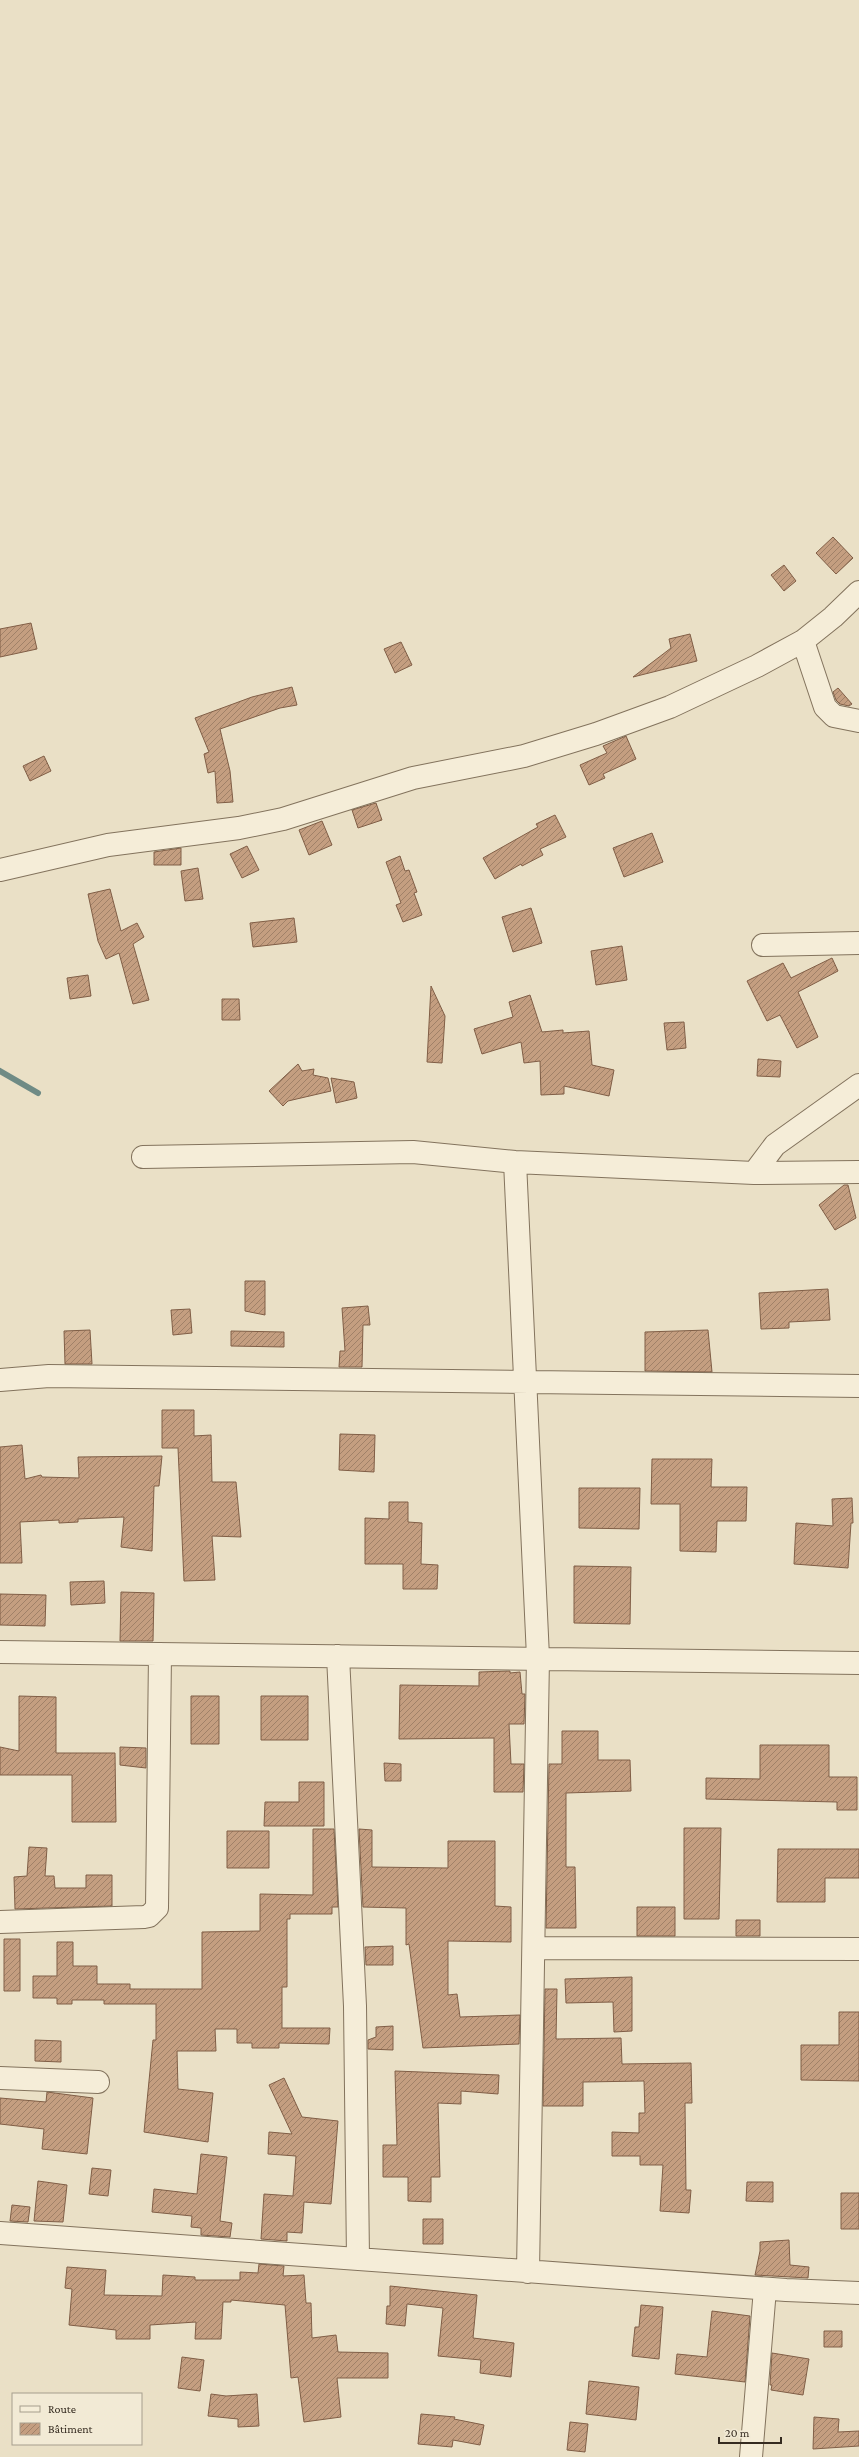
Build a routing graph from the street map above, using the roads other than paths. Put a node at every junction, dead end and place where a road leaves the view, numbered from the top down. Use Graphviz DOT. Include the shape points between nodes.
graph roads {
  1 [pos="859,592"];
  2 [pos="803,641"];
  3 [pos="859,721"];
  4 [pos="0,870"];
  5 [pos="859,943"];
  6 [pos="763,945"];
  7 [pos="859,1085"];
  8 [pos="143,1157"];
  9 [pos="515,1162"];
  10 [pos="859,1172"];
  11 [pos="754,1174"];
  12 [pos="0,1380"];
  13 [pos="527,1383"];
  14 [pos="859,1386"];
  15 [pos="0,1652"];
  16 [pos="160,1654"];
  17 [pos="338,1656"];
  18 [pos="538,1657"];
  19 [pos="859,1663"];
  20 [pos="0,1922"];
  21 [pos="534,1948"];
  22 [pos="859,1950"];
  23 [pos="0,2078"];
  24 [pos="98,2082"];
  25 [pos="0,2233"];
  26 [pos="358,2259"];
  27 [pos="528,2272"];
  28 [pos="765,2288"];
  29 [pos="859,2293"];
  30 [pos="752,2457"];
  1 -- 2 [label="street"];
  2 -- 3 [label="street" via="825,707 834,716"];
  2 -- 4 [label="street" via="670,707 596,734 524,756 413,778 276,821 108,845"];
  5 -- 6 [label="street"];
  7 -- 11 [label="street" via="775,1146"];
  8 -- 9 [label="street" via="413,1152"];
  9 -- 11 [label="street"];
  9 -- 13 [label="street"];
  10 -- 11 [label="street"];
  12 -- 13 [label="street" via="49,1376"];
  13 -- 14 [label="street"];
  13 -- 18 [label="street"];
  15 -- 16 [label="street"];
  16 -- 17 [label="street"];
  16 -- 20 [label="street" via="157,1908 149,1916 144,1917"];
  17 -- 18 [label="street"];
  17 -- 26 [label="street" via="355,2006"];
  18 -- 19 [label="street"];
  18 -- 21 [label="street"];
  21 -- 22 [label="street"];
  21 -- 27 [label="street"];
  23 -- 24 [label="street"];
  25 -- 26 [label="street"];
  26 -- 27 [label="street"];
  27 -- 28 [label="street"];
  28 -- 29 [label="street"];
  28 -- 30 [label="street"];
}
